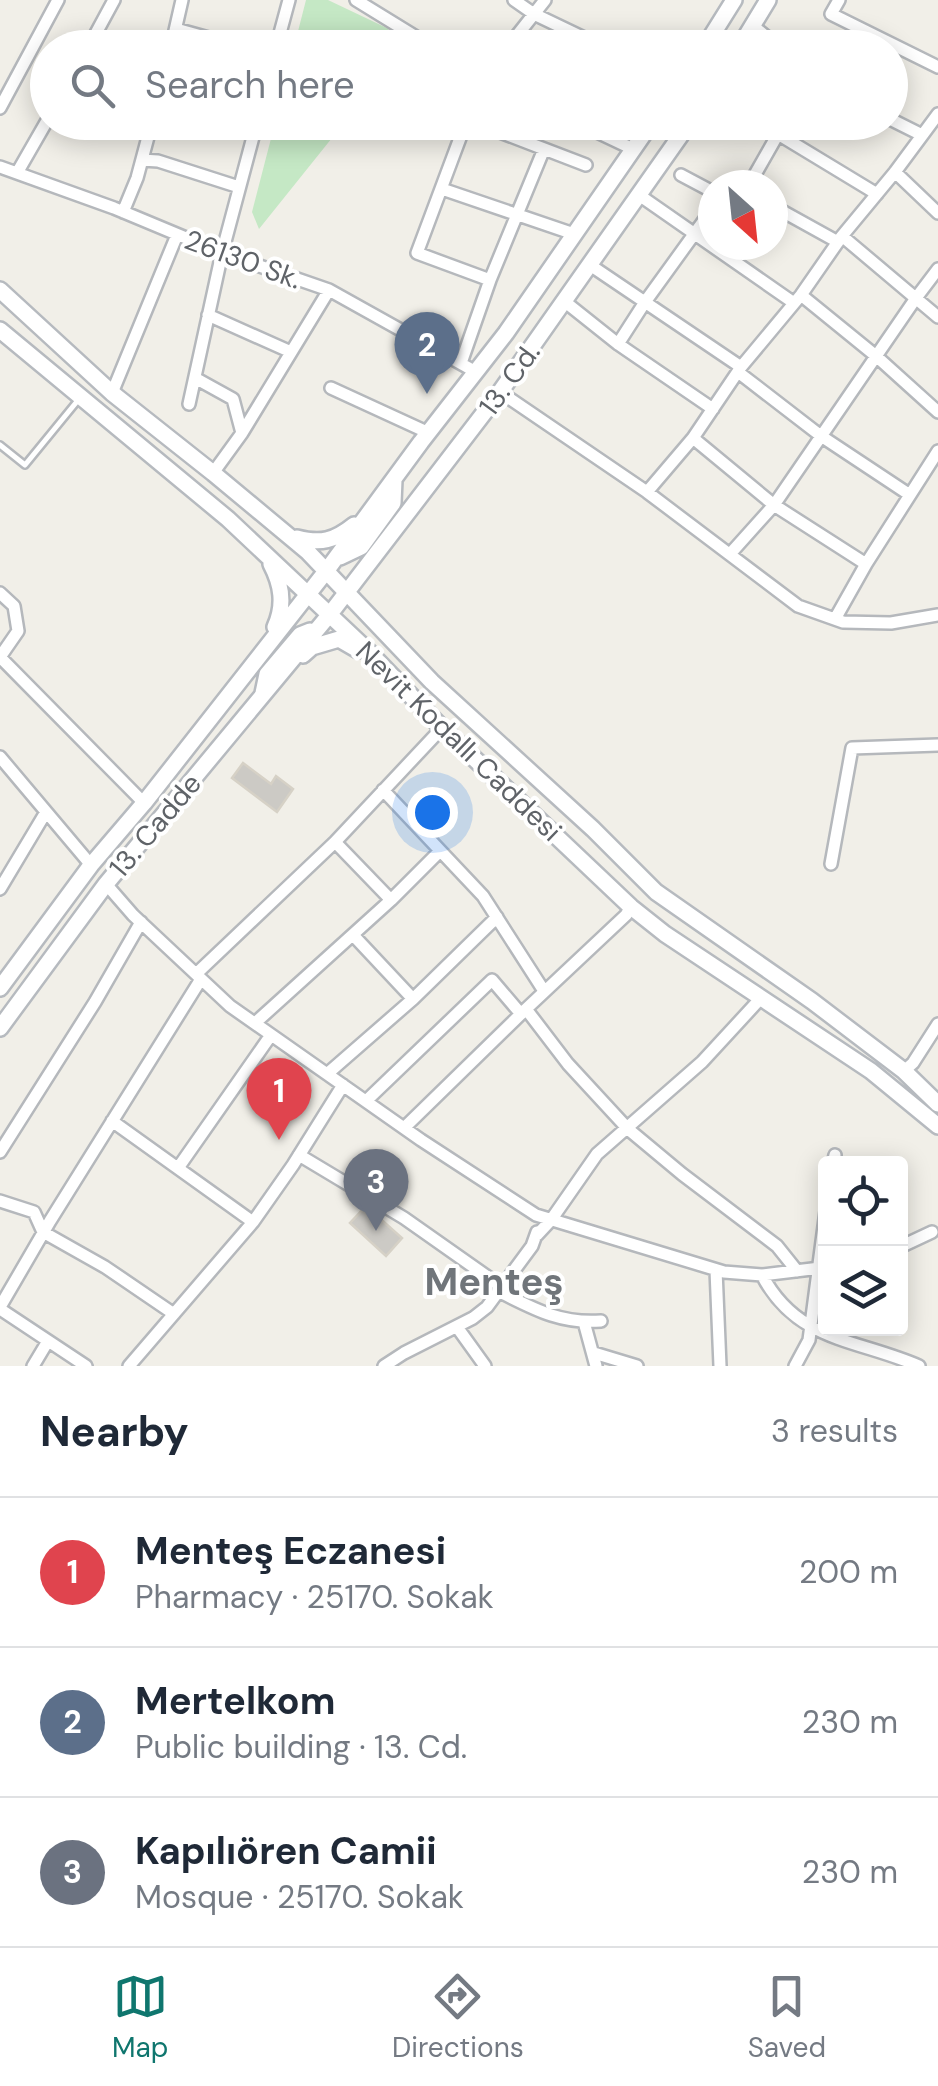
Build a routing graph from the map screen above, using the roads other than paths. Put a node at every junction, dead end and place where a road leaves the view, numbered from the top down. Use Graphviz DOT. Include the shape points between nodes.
graph roads {
  1 [pos="58,0"];
  2 [pos="114,0"];
  3 [pos="182,0"];
  4 [pos="289,0"];
  5 [pos="356,0"];
  6 [pos="514,0"];
  7 [pos="545,0"];
  8 [pos="734,0"];
  9 [pos="768,0"];
  10 [pos="839,0"];
  11 [pos="534,14"];
  12 [pos="752,25"];
  13 [pos="42,30"];
  14 [pos="98,30"];
  15 [pos="176,30"];
  16 [pos="281,30"];
  17 [pos="405,30"];
  18 [pos="521,30"];
  19 [pos="567,30"];
  20 [pos="715,30"];
  21 [pos="749,30"];
  22 [pos="758,30"];
  23 [pos="863,30"];
  24 [pos="30,52"];
  25 [pos="908,52"];
  26 [pos="938,67"];
  27 [pos="0,108"];
  28 [pos="932,126"];
  29 [pos="36,140"];
  30 [pos="147,140"];
  31 [pos="251,140"];
  32 [pos="460,140"];
  33 [pos="521,140"];
  34 [pos="613,140"];
  35 [pos="640,140"];
  36 [pos="677,140"];
  37 [pos="770,140"];
  38 [pos="793,140"];
  39 [pos="544,149"];
  40 [pos="633,150"];
  41 [pos="142,160"];
  42 [pos="586,165"];
  43 [pos="0,167"];
  44 [pos="756,170"];
  45 [pos="896,172"];
  46 [pos="17,173"];
  47 [pos="681,175"];
  48 [pos="698,184"];
  49 [pos="239,188"];
  50 [pos="442,190"];
  51 [pos="876,194"];
  52 [pos="638,195"];
  53 [pos="123,212"];
  54 [pos="788,213"];
  55 [pos="938,213"];
  56 [pos="518,215"];
  57 [pos="698,228"];
  58 [pos="574,234"];
  59 [pos="693,234"];
  60 [pos="177,235"];
  61 [pos="840,239"];
  62 [pos="222,252"];
  63 [pos="590,265"];
  64 [pos="938,269"];
  65 [pos="490,280"];
  66 [pos="0,290"];
  67 [pos="328,290"];
  68 [pos="916,298"];
  69 [pos="797,299"];
  70 [pos="564,301"];
  71 [pos="645,302"];
  72 [pos="208,315"];
  73 [pos="938,317"];
  74 [pos="0,330"];
  75 [pos="618,344"];
  76 [pos="291,352"];
  77 [pos="876,356"];
  78 [pos="460,363"];
  79 [pos="739,370"];
  80 [pos="476,372"];
  81 [pos="195,378"];
  82 [pos="330,388"];
  83 [pos="500,392"];
  84 [pos="112,393"];
  85 [pos="79,398"];
  86 [pos="189,404"];
  87 [pos="713,409"];
  88 [pos="938,412"];
  89 [pos="242,433"];
  90 [pos="429,433"];
  91 [pos="821,436"];
  92 [pos="692,438"];
  93 [pos="0,445"];
  94 [pos="938,451"];
  95 [pos="214,473"];
  96 [pos="394,480"];
  97 [pos="647,492"];
  98 [pos="910,495"];
  99 [pos="774,504"];
  100 [pos="368,514"];
  101 [pos="230,521"];
  102 [pos="288,536"];
  103 [pos="730,554"];
  104 [pos="268,556"];
  105 [pos="866,564"];
  106 [pos="331,565"];
  107 [pos="292,578"];
  108 [pos="348,591"];
  109 [pos="0,593"];
  110 [pos="307,594"];
  111 [pos="295,610"];
  112 [pos="330,614"];
  113 [pos="938,615"];
  114 [pos="835,619"];
  115 [pos="319,628"];
  116 [pos="268,644"];
  117 [pos="374,658"];
  118 [pos="288,666"];
  119 [pos="262,696"];
  120 [pos="442,728"];
  121 [pos="938,745"];
  122 [pos="0,756"];
  123 [pos="383,790"];
  124 [pos="144,802"];
  125 [pos="46,812"];
  126 [pos="335,842"];
  127 [pos="440,851"];
  128 [pos="831,864"];
  129 [pos="91,865"];
  130 [pos="106,884"];
  131 [pos="0,890"];
  132 [pos="391,900"];
  133 [pos="631,906"];
  134 [pos="497,917"];
  135 [pos="140,922"];
  136 [pos="353,934"];
  137 [pos="198,976"];
  138 [pos="0,988"];
  139 [pos="544,991"];
  140 [pos="761,998"];
  141 [pos="414,999"];
  142 [pos="524,1012"];
  143 [pos="255,1024"];
  144 [pos="938,1024"];
  145 [pos="0,1028"];
  146 [pos="271,1034"];
  147 [pos="904,1071"];
  148 [pos="328,1074"];
  149 [pos="343,1085"];
  150 [pos="366,1101"];
  151 [pos="938,1104"];
  152 [pos="112,1121"];
  153 [pos="938,1126"];
  154 [pos="404,1128"];
  155 [pos="628,1128"];
  156 [pos="0,1152"];
  157 [pos="299,1155"];
  158 [pos="178,1168"];
  159 [pos="0,1202"];
  160 [pos="536,1215"];
  161 [pos="551,1220"];
  162 [pos="253,1222"];
  163 [pos="43,1232"];
  164 [pos="932,1232"];
  165 [pos="538,1235"];
  166 [pos="902,1246"];
  167 [pos="818,1268"];
  168 [pos="716,1270"];
  169 [pos="796,1271"];
  170 [pos="762,1274"];
  171 [pos="818,1281"];
  172 [pos="500,1289"];
  173 [pos="0,1308"];
  174 [pos="174,1314"];
  175 [pos="601,1321"];
  176 [pos="584,1322"];
  177 [pos="458,1326"];
  178 [pos="811,1328"];
  179 [pos="48,1341"];
  180 [pos="595,1360"];
  181 [pos="33,1366"];
  182 [pos="86,1366"];
  183 [pos="129,1366"];
  184 [pos="384,1366"];
  185 [pos="485,1366"];
  186 [pos="637,1366"];
  187 [pos="720,1366"];
  188 [pos="795,1366"];
  189 [pos="920,1366"];
  1 -- 13 [label="street"];
  2 -- 14 [label="street"];
  3 -- 15 [label="street"];
  4 -- 16 [label="street"];
  5 -- 17 [label="street"];
  6 -- 11 [label="street"];
  7 -- 11 [label="street"];
  8 -- 20 [label="main road"];
  9 -- 12 [label="main road"];
  10 -- 23 [label="street" via="831,14"];
  11 -- 18 [label="street"];
  11 -- 19 [label="street"];
  12 -- 21 [label="main road"];
  12 -- 22 [label="street"];
  24 -- 27 [label="street"];
  25 -- 26 [label="street"];
  28 -- 45 [label="street"];
  29 -- 46 [label="street"];
  30 -- 41 [label="street"];
  31 -- 49 [label="street"];
  32 -- 50 [label="street"];
  33 -- 39 [label="street"];
  34 -- 40 [label="street"];
  35 -- 40 [label="main road, 13. Cd."];
  36 -- 52 [label="main road, 13. Cd."];
  37 -- 44 [label="street"];
  38 -- 51 [label="street"];
  39 -- 42 [label="street"];
  39 -- 56 [label="street"];
  40 -- 58 [label="main road, 13. Cd."];
  41 -- 49 [label="street"];
  41 -- 53 [label="street"];
  43 -- 46 [label="street, 26130 Sk."];
  45 -- 51 [label="street"];
  45 -- 55 [label="street"];
  46 -- 53 [label="street, 26130 Sk."];
  47 -- 48 [label="street"];
  49 -- 62 [label="street"];
  50 -- 56 [label="street"];
  50 -- 65 [label="street" via="418,253"];
  51 -- 61 [label="street"];
  52 -- 59 [label="street"];
  52 -- 63 [label="main road, 13. Cd."];
  53 -- 60 [label="street, 26130 Sk."];
  54 -- 61 [label="street"];
  56 -- 58 [label="street"];
  56 -- 65 [label="street"];
  57 -- 59 [label="street"];
  58 -- 80 [label="main road, 13. Cd."];
  59 -- 69 [label="street"];
  59 -- 71 [label="street"];
  60 -- 62 [label="street, 26130 Sk."];
  60 -- 84 [label="street"];
  61 -- 68 [label="street"];
  61 -- 69 [label="street"];
  62 -- 67 [label="street, 26130 Sk."];
  62 -- 72 [label="street"];
  63 -- 70 [label="main road, 13. Cd."];
  63 -- 71 [label="street"];
  64 -- 68 [label="street"];
  65 -- 78 [label="street"];
  66 -- 84 [label="main road, Nevit Kodallı Caddesi"];
  67 -- 76 [label="street"];
  67 -- 78 [label="street, 26130 Sk."];
  68 -- 73 [label="street"];
  68 -- 77 [label="street"];
  69 -- 77 [label="street"];
  69 -- 79 [label="street"];
  70 -- 75 [label="street"];
  70 -- 83 [label="main road, 13. Cd."];
  71 -- 75 [label="street"];
  71 -- 79 [label="street"];
  72 -- 76 [label="street"];
  72 -- 81 [label="street"];
  74 -- 85 [label="main road, Nevit Kodallı Caddesi"];
  75 -- 87 [label="street"];
  76 -- 89 [label="street"];
  77 -- 88 [label="street"];
  77 -- 91 [label="street"];
  78 -- 80 [label="street, 26130 Sk."];
  79 -- 87 [label="street"];
  79 -- 91 [label="street"];
  80 -- 90 [label="main road, 13. Cd."];
  81 -- 86 [label="street"];
  81 -- 89 [label="street" via="234,399"];
  82 -- 90 [label="street"];
  83 -- 97 [label="street"];
  83 -- 108 [label="main road, 13. Cd."];
  84 -- 95 [label="main road, Nevit Kodallı Caddesi"];
  85 -- 93 [label="lane" via="25,465"];
  85 -- 101 [label="main road, Nevit Kodallı Caddesi"];
  87 -- 92 [label="street"];
  89 -- 95 [label="street"];
  90 -- 96 [label="main road, 13. Cd."];
  91 -- 98 [label="street"];
  91 -- 99 [label="street"];
  92 -- 97 [label="street"];
  92 -- 99 [label="street"];
  94 -- 98 [label="street"];
  95 -- 102 [label="main road, Nevit Kodallı Caddesi"];
  96 -- 100 [label="main road, 13. Cd."];
  96 -- 106 [label="main road" via="393,503 361,547"];
  97 -- 103 [label="street"];
  98 -- 105 [label="street"];
  99 -- 103 [label="street"];
  99 -- 105 [label="street"];
  100 -- 102 [label="main road" via="316,543"];
  100 -- 106 [label="main road, 13. Cd."];
  101 -- 104 [label="main road, Nevit Kodallı Caddesi"];
  101 -- 107 [label="main road" via="252,528 284,556"];
  102 -- 106 [label="main road, Nevit Kodallı Caddesi"];
  103 -- 114 [label="street" via="798,606"];
  104 -- 107 [label="main road, Nevit Kodallı Caddesi"];
  104 -- 116 [label="main road" via="281,584 281,614"];
  105 -- 114 [label="street"];
  106 -- 108 [label="main road, Nevit Kodallı Caddesi"];
  106 -- 110 [label="main road, 13. Cd."];
  107 -- 110 [label="main road, Nevit Kodallı Caddesi"];
  108 -- 112 [label="main road, 13. Cd."];
  108 -- 147 [label="main road, Nevit Kodallı Caddesi" via="432,682 656,892"];
  109 -- 124 [label="street" via="14,606 18,631 0,657"];
  110 -- 111 [label="main road, 13. Cd."];
  110 -- 112 [label="main road, Nevit Kodallı Caddesi"];
  111 -- 116 [label="main road, 13. Cadde"];
  112 -- 115 [label="main road, 13. Cd."];
  112 -- 117 [label="main road, Nevit Kodallı Caddesi"];
  113 -- 114 [label="street" via="892,623"];
  115 -- 118 [label="main road, 13. Cadde"];
  115 -- 119 [label="main road" via="300,634 267,674"];
  116 -- 124 [label="main road, 13. Cadde"];
  117 -- 118 [label="main road" via="339,640 312,648"];
  117 -- 120 [label="main road, Nevit Kodallı Caddesi"];
  118 -- 119 [label="main road, 13. Cadde"];
  119 -- 130 [label="main road, 13. Cadde"];
  120 -- 123 [label="street"];
  120 -- 133 [label="main road, Nevit Kodallı Caddesi"];
  121 -- 128 [label="street" via="852,748"];
  122 -- 125 [label="street"];
  123 -- 126 [label="street"];
  123 -- 127 [label="street"];
  124 -- 129 [label="main road, 13. Cadde"];
  125 -- 129 [label="street"];
  125 -- 131 [label="street"];
  126 -- 132 [label="street"];
  126 -- 137 [label="street"];
  127 -- 132 [label="street"];
  127 -- 134 [label="street"];
  129 -- 138 [label="main road, 13. Cadde"];
  130 -- 135 [label="street"];
  130 -- 145 [label="main road, 13. Cadde"];
  132 -- 136 [label="street"];
  133 -- 139 [label="street"];
  133 -- 140 [label="main road, Nevit Kodallı Caddesi"];
  134 -- 139 [label="street"];
  134 -- 141 [label="street"];
  135 -- 137 [label="street"];
  135 -- 156 [label="street"];
  136 -- 141 [label="street"];
  136 -- 143 [label="street"];
  137 -- 143 [label="street"];
  137 -- 152 [label="street"];
  139 -- 142 [label="street"];
  140 -- 153 [label="main road, Nevit Kodallı Caddesi"];
  140 -- 155 [label="street"];
  141 -- 148 [label="street"];
  142 -- 150 [label="street" via="492,980"];
  142 -- 154 [label="street"];
  142 -- 155 [label="street"];
  143 -- 146 [label="street"];
  144 -- 147 [label="street"];
  146 -- 148 [label="street"];
  146 -- 158 [label="street"];
  147 -- 151 [label="main road, Nevit Kodallı Caddesi"];
  148 -- 149 [label="street"];
  149 -- 150 [label="street"];
  149 -- 157 [label="street"];
  150 -- 154 [label="street"];
  152 -- 158 [label="street"];
  152 -- 163 [label="street"];
  154 -- 160 [label="street"];
  155 -- 161 [label="street" via="597,1154"];
  155 -- 169 [label="street" via="777,1246"];
  157 -- 162 [label="street"];
  157 -- 172 [label="street" via="404,1218"];
  158 -- 162 [label="street"];
  159 -- 163 [label="street" via="34,1212"];
  160 -- 161 [label="street"];
  160 -- 165 [label="street"];
  161 -- 165 [label="street"];
  161 -- 168 [label="street"];
  162 -- 174 [label="street"];
  163 -- 173 [label="street"];
  163 -- 174 [label="street"];
  164 -- 166 [label="street"];
  165 -- 172 [label="street"];
  167 -- 169 [label="street"];
  168 -- 170 [label="street"];
  168 -- 187 [label="street"];
  169 -- 170 [label="street"];
  170 -- 178 [label="street" via="772,1294"];
  171 -- 178 [label="street"];
  172 -- 176 [label="street" via="561,1320"];
  172 -- 177 [label="street"];
  173 -- 179 [label="street"];
  174 -- 183 [label="street"];
  175 -- 176 [label="street"];
  176 -- 180 [label="street"];
  177 -- 184 [label="street"];
  177 -- 185 [label="street"];
  178 -- 188 [label="street"];
  178 -- 189 [label="street"];
  179 -- 181 [label="street"];
  179 -- 182 [label="street"];
  180 -- 186 [label="street"];
}
